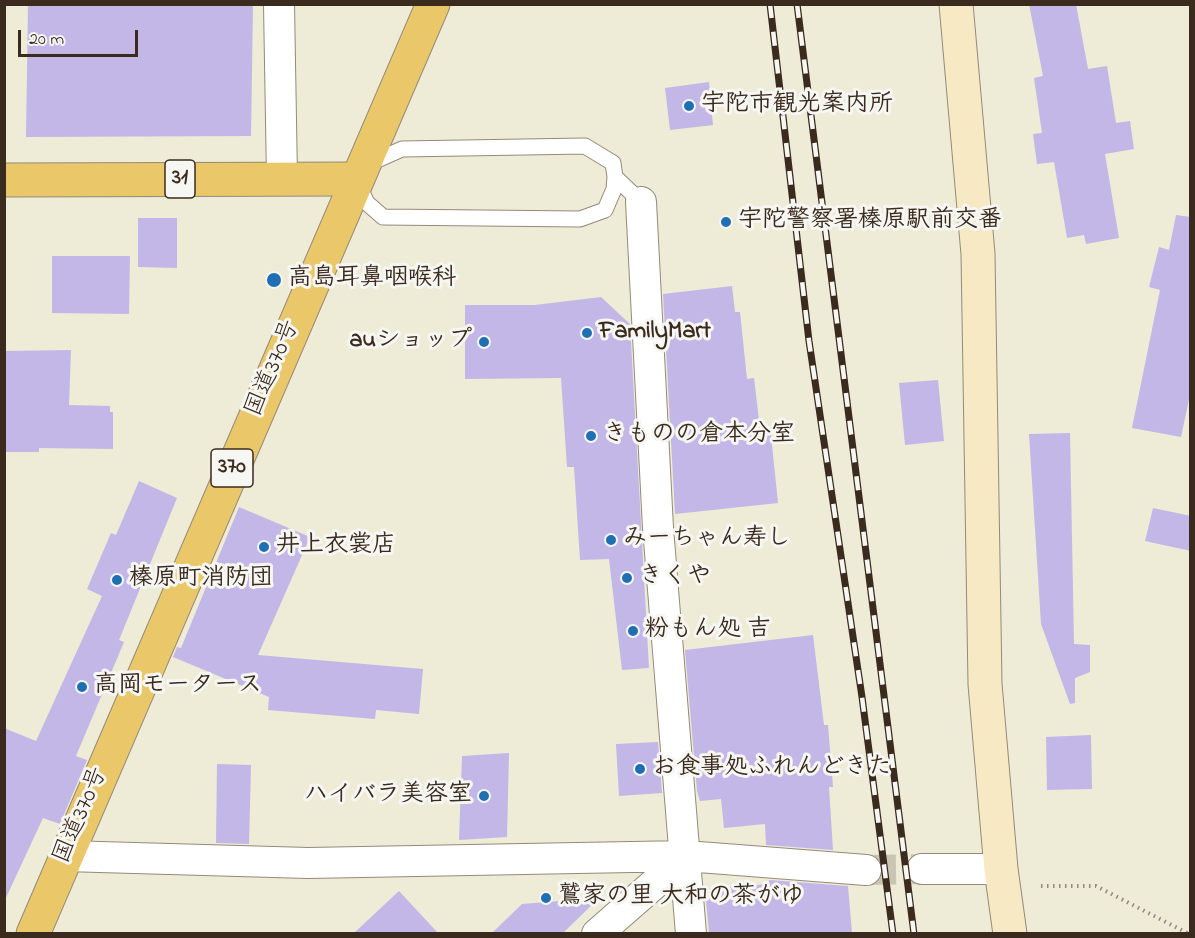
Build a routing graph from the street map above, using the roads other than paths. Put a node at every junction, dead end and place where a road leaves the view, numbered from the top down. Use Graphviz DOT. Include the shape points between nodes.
graph roads {
  1 [pos="279,4"];
  2 [pos="433,4"];
  3 [pos="956,4"];
  4 [pos="615,177"];
  5 [pos="282,178"];
  6 [pos="356,179"];
  7 [pos="4,180"];
  8 [pos="641,202"];
  9 [pos="65,856"];
  10 [pos="686,856"];
  11 [pos="922,869"];
  12 [pos="1001,869"];
  13 [pos="866,870"];
  14 [pos="33,933"];
  15 [pos="597,933"];
  16 [pos="691,933"];
  17 [pos="1010,933"];
  1 -- 5 [label="street"];
  2 -- 6 [label="main road, 国道370号 / 370"];
  3 -- 12 [label="street" via="978,254 985,684"];
  4 -- 6 [label="lane" via="613,163 585,146 402,149 375,161"];
  4 -- 6 [label="lane" via="605,210 580,219 383,217 367,203"];
  4 -- 8 [label="lane"];
  5 -- 6 [label="main road, 31"];
  5 -- 7 [label="main road, 31"];
  6 -- 9 [label="main road, 国道370号 / 370"];
  8 -- 10 [label="street" via="658,528"];
  9 -- 10 [label="street" via="308,863"];
  9 -- 14 [label="main road, 国道370号 / 370"];
  10 -- 13 [label="street"];
  10 -- 15 [label="street"];
  10 -- 16 [label="street"];
  11 -- 12 [label="street"];
  12 -- 17 [label="street"];
}
